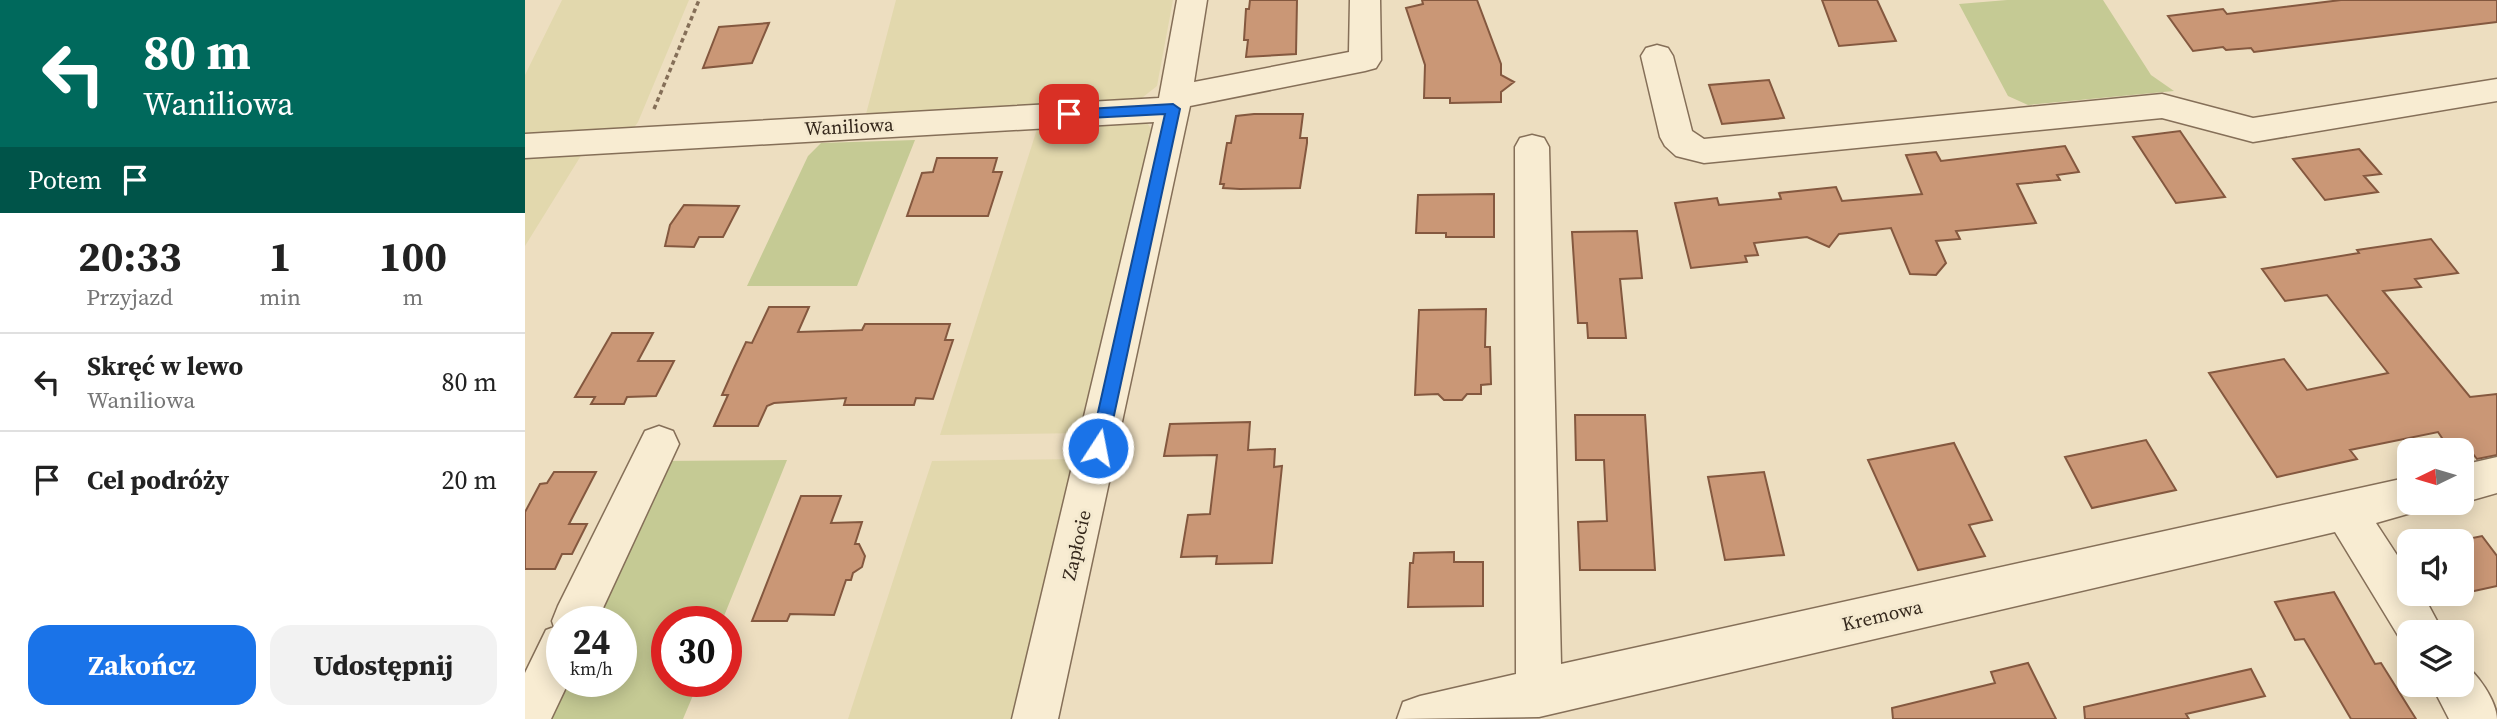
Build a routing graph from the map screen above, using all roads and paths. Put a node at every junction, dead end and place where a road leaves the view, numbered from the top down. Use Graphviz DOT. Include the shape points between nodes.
graph roads {
  1 [pos="699,0"];
  2 [pos="1192,0"];
  3 [pos="1366,0"];
  4 [pos="1657,56"];
  5 [pos="2497,90"];
  6 [pos="1174,103"];
  7 [pos="641,139"];
  8 [pos="525,146"];
  9 [pos="1532,147"];
  10 [pos="659,444"];
  11 [pos="2497,475"];
  12 [pos="2475,481"];
  13 [pos="2397,499"];
  14 [pos="2344,511"];
  15 [pos="581,606"];
  16 [pos="2413,620"];
  17 [pos="546,679"];
  18 [pos="1539,694"];
  19 [pos="2462,697"];
  20 [pos="527,719"];
  21 [pos="1035,719"];
  22 [pos="1420,719"];
  23 [pos="2476,719"];
  1 -- 7 [label="path"];
  2 -- 6 [label="street, Zapłocie"];
  3 -- 6 [label="street, Waniliowa" via="1365,60"];
  4 -- 5 [label="street" via="1677,137 1688,147 1704,151 2162,106 2253,130"];
  6 -- 7 [label="street, Waniliowa"];
  6 -- 21 [label="street, Zapłocie"];
  7 -- 8 [label="street, Waniliowa"];
  9 -- 18 [label="street"];
  10 -- 15 [label="street"];
  11 -- 12 [label="street"];
  13 -- 14 [label="street, Kremowa"];
  14 -- 16 [label="street"];
  14 -- 18 [label="street, Kremowa"];
  17 -- 20 [label="street"];
  18 -- 22 [label="street, Kremowa"];
  19 -- 23 [label="street"];
}
